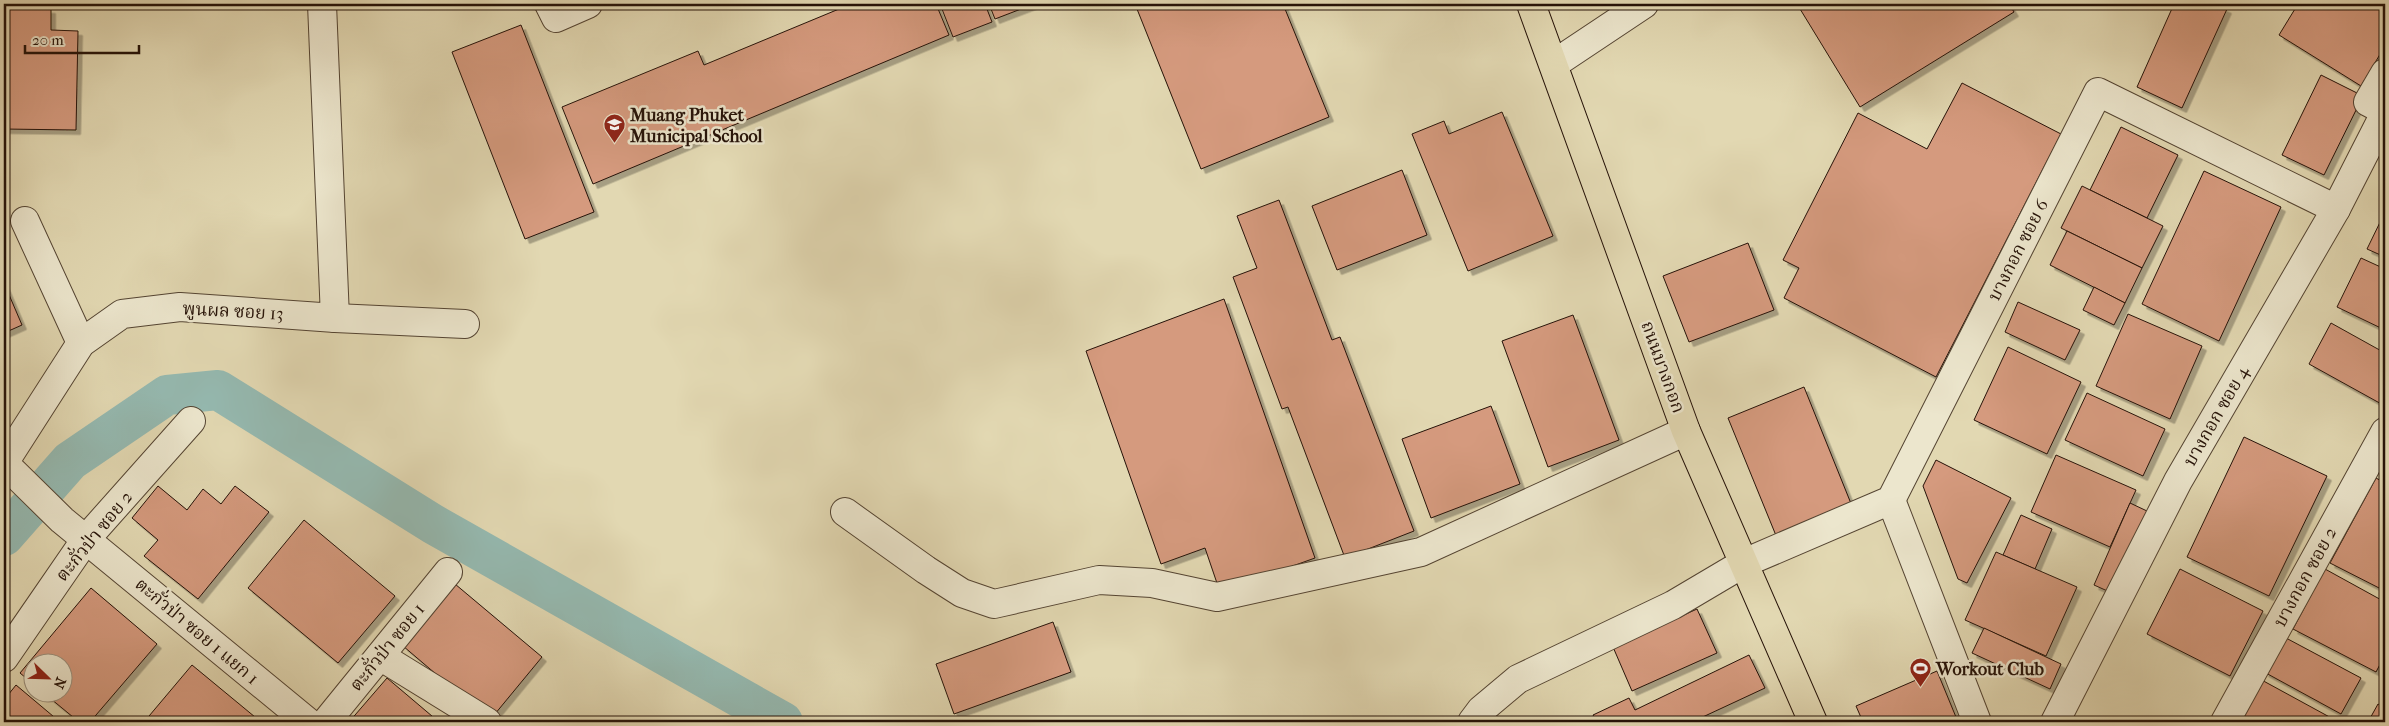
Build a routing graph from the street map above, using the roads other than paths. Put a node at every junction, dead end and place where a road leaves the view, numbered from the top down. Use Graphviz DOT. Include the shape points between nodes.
graph roads {
  1 [pos="322,4"];
  2 [pos="550,4"];
  3 [pos="588,4"];
  4 [pos="1531,4"];
  5 [pos="1644,4"];
  6 [pos="1554,64"];
  7 [pos="2385,73"];
  8 [pos="2379,109"];
  9 [pos="2336,209"];
  10 [pos="24,221"];
  11 [pos="335,318"];
  12 [pos="465,324"];
  13 [pos="81,343"];
  14 [pos="191,421"];
  15 [pos="1686,430"];
  16 [pos="2385,432"];
  17 [pos="1891,500"];
  18 [pos="845,512"];
  19 [pos="86,539"];
  20 [pos="1744,563"];
  21 [pos="448,572"];
  22 [pos="380,656"];
  23 [pos="4,658"];
  24 [pos="308,722"];
  25 [pos="326,722"];
  26 [pos="487,722"];
  27 [pos="1472,722"];
  28 [pos="1813,722"];
  29 [pos="1977,722"];
  30 [pos="2054,722"];
  31 [pos="2225,722"];
  1 -- 11 [label="street"];
  2 -- 3 [label="street" via="556,18"];
  4 -- 6 [label="main road, ถนนบางกอก"];
  5 -- 6 [label="street"];
  6 -- 15 [label="main road, ถนนบางกอก"];
  7 -- 8 [label="street, บางกอก ซอย 4"];
  8 -- 9 [label="street, บางกอก ซอย 4"];
  9 -- 17 [label="street, บางกอก ซอย 6" via="2098,92"];
  9 -- 30 [label="street, บางกอก ซอย 4" via="2178,481"];
  10 -- 13 [label="street"];
  11 -- 12 [label="street, พูนผล ซอย 13"];
  11 -- 13 [label="street, พูนผล ซอย 13" via="180,307 122,314"];
  13 -- 19 [label="street, พูนผล ซอย 13" via="4,463"];
  14 -- 19 [label="street, ตะกั่วป่า ซอย 2"];
  15 -- 18 [label="street" via="1421,552 1217,597 1152,583 1099,580 994,604 962,593"];
  15 -- 20 [label="main road, ถนนบางกอก"];
  16 -- 31 [label="street, บางกอก ซอย 2"];
  17 -- 20 [label="street"];
  17 -- 29 [label="street"];
  19 -- 23 [label="street, ตะกั่วป่า ซอย 2"];
  19 -- 24 [label="street, ตะกั่วป่า ซอย 1 แยก 1"];
  20 -- 27 [label="street" via="1673,605 1518,679 1481,710"];
  20 -- 28 [label="main road, ถนนบางกอก"];
  21 -- 22 [label="street, ตะกั่วป่า ซอย 1"];
  22 -- 25 [label="street, ตะกั่วป่า ซอย 1"];
  22 -- 26 [label="street"];
}
